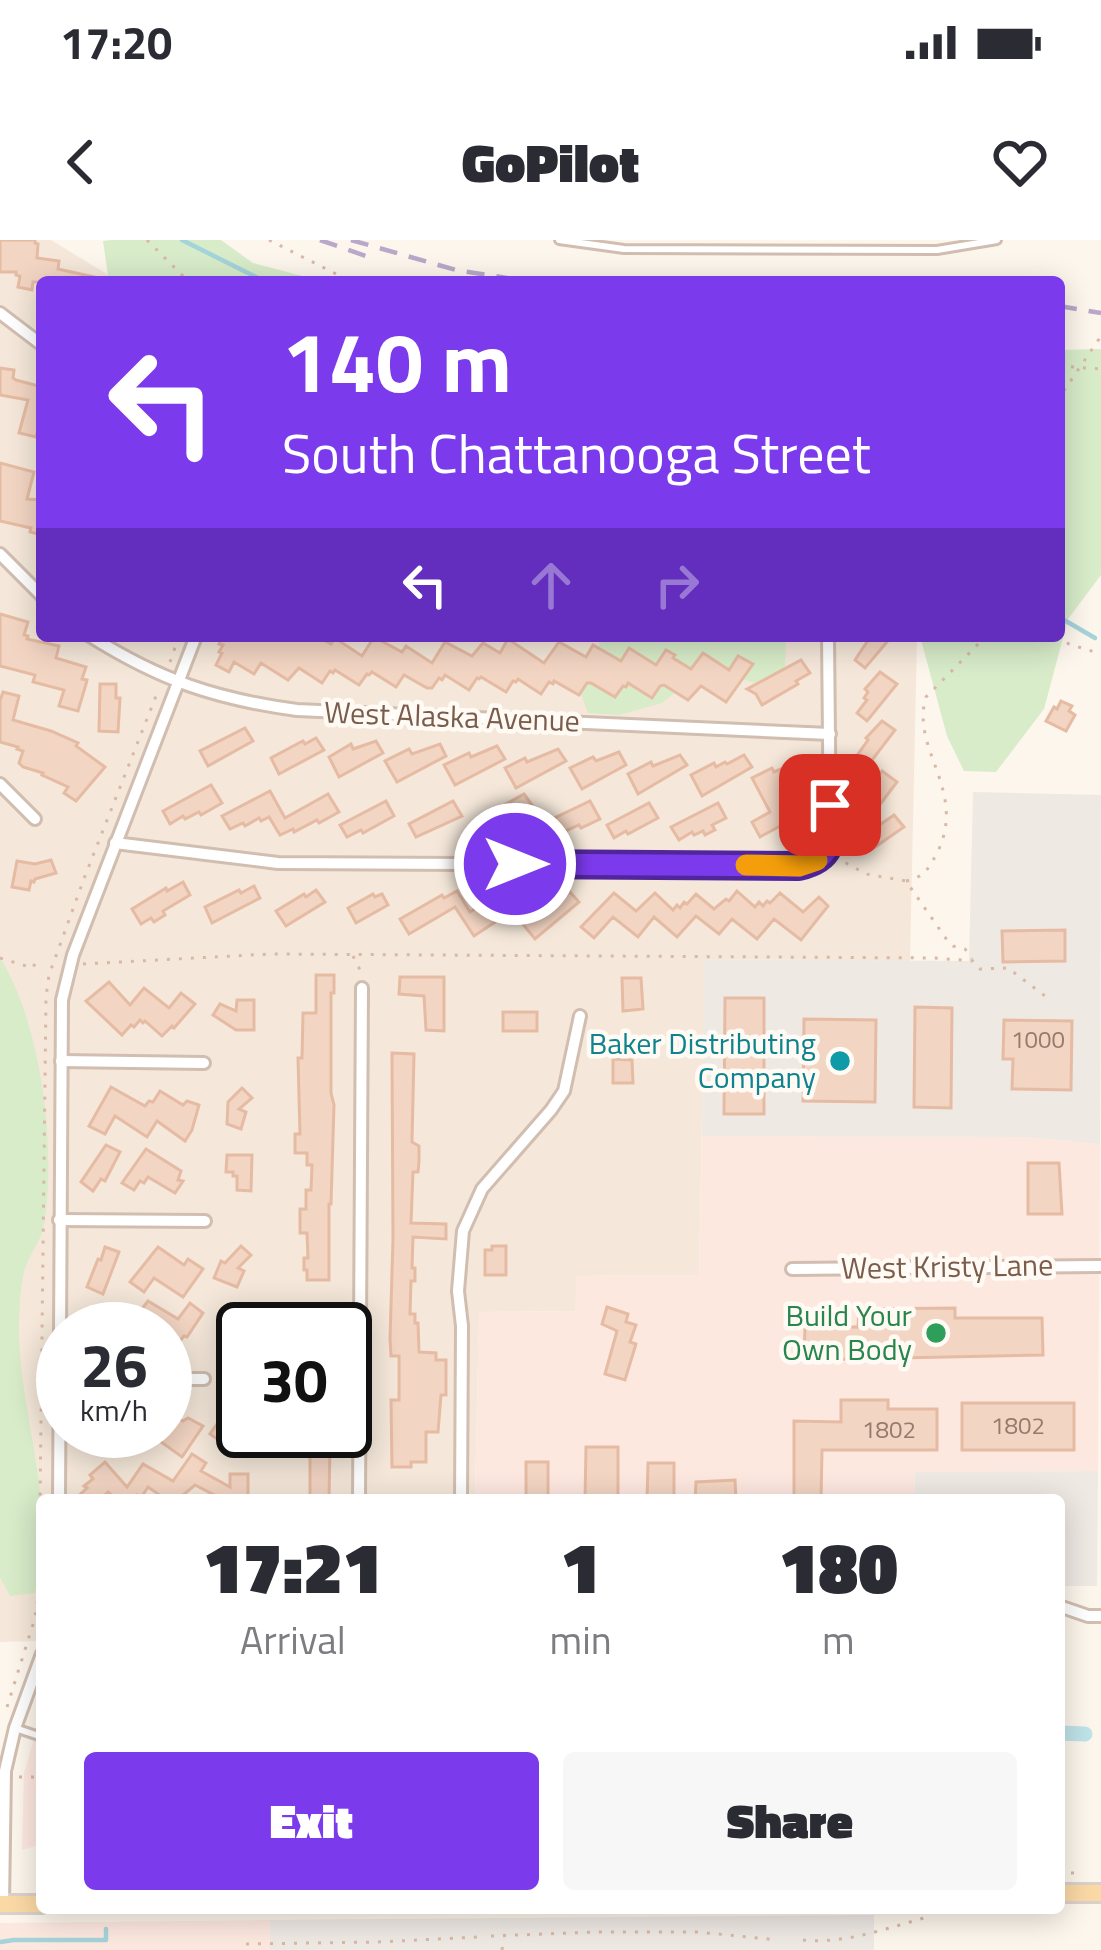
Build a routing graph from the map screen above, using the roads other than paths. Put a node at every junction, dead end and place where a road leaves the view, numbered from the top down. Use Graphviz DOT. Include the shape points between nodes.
graph roads {
  1 [pos="559,240"];
  2 [pos="997,240"];
  3 [pos="0,313"];
  4 [pos="36,340"];
  5 [pos="0,554"];
  6 [pos="36,590"];
  7 [pos="100,642"];
  8 [pos="194,642"];
  9 [pos="828,642"];
  10 [pos="178,683"];
  11 [pos="830,734"];
  12 [pos="0,784"];
  13 [pos="35,819"];
  14 [pos="115,843"];
  15 [pos="362,988"];
  16 [pos="580,1016"];
  17 [pos="61,1061"];
  18 [pos="204,1063"];
  19 [pos="59,1220"];
  20 [pos="205,1221"];
  21 [pos="1101,1266"];
  22 [pos="792,1268"];
  23 [pos="60,1302"];
  24 [pos="192,1379"];
  25 [pos="204,1379"];
  26 [pos="60,1458"];
  27 [pos="59,1494"];
  28 [pos="359,1494"];
  29 [pos="461,1494"];
  30 [pos="1065,1608"];
  31 [pos="1101,1616"];
  32 [pos="36,1670"];
  33 [pos="1,1724"];
  34 [pos="15,1728"];
  35 [pos="36,1735"];
  36 [pos="1065,1893"];
  37 [pos="1101,1893"];
  38 [pos="2,1904"];
  39 [pos="36,1904"];
  1 -- 2 [label="lane" via="624,249 938,250"];
  3 -- 4 [label="street"];
  5 -- 6 [label="street"];
  7 -- 10 [label="street, West Alaska Avenue"];
  8 -- 10 [label="street"];
  9 -- 11 [label="street"];
  10 -- 11 [label="street, West Alaska Avenue" via="297,710"];
  10 -- 14 [label="street"];
  11 -- 14 [label="street" via="830,841 820,858 799,866 278,862"];
  12 -- 13 [label="street"];
  14 -- 17 [label="street" via="67,974"];
  15 -- 28 [label="street"];
  16 -- 29 [label="street" via="564,1091 482,1190 463,1231"];
  17 -- 18 [label="street"];
  17 -- 19 [label="street"];
  19 -- 20 [label="street"];
  19 -- 23 [label="street"];
  21 -- 22 [label="street, West Kristy Lane"];
  24 -- 25 [label="street"];
  26 -- 27 [label="street"];
  30 -- 31 [label="street"];
  32 -- 34 [label="street"];
  33 -- 34 [label="street"];
  34 -- 35 [label="lane"];
  34 -- 38 [label="street" via="4,1771"];
  36 -- 37 [label="main road"];
  38 -- 39 [label="main road"];
}
